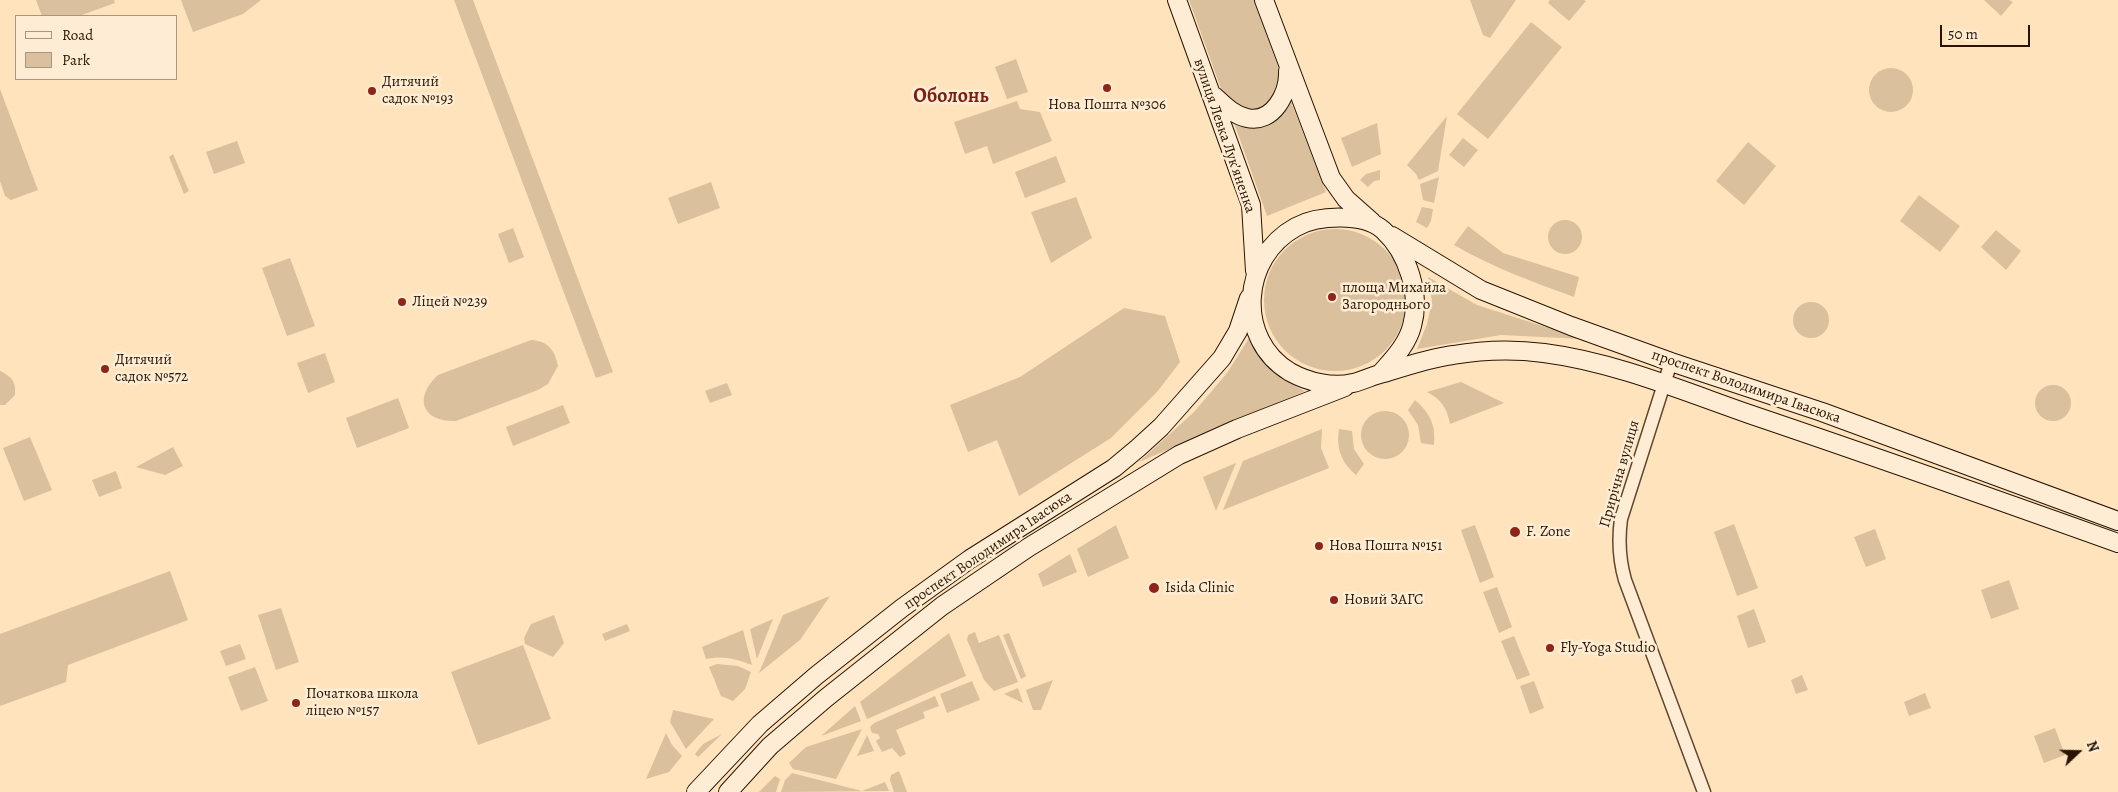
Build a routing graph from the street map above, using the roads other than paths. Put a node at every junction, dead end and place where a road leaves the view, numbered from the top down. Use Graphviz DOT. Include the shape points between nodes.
graph roads {
  1 [pos="1177,0"];
  2 [pos="1264,0"];
  3 [pos="1287,65"];
  4 [pos="1211,92"];
  5 [pos="1379,227"];
  6 [pos="1253,282"];
  7 [pos="1671,362"];
  8 [pos="1380,374"];
  9 [pos="1352,384"];
  10 [pos="1664,385"];
  11 [pos="2118,521"];
  12 [pos="2118,542"];
  13 [pos="696,792"];
  14 [pos="728,792"];
  15 [pos="1704,792"];
  1 -- 4 [label="main road, вулиця Левка Лукʼяненка"];
  2 -- 3 [label="main road"];
  3 -- 4 [label="main road" via="1286,92 1276,107 1258,118 1236,114"];
  3 -- 5 [label="main road" via="1330,178 1346,199"];
  4 -- 6 [label="main road, вулиця Левка Лукʼяненка" via="1251,205"];
  5 -- 6 [label="main road" via="1347,218 1320,218 1298,226 1265,253"];
  5 -- 7 [label="main road, проспект Володимира Івасюка" via="1481,290"];
  5 -- 8 [label="main road" via="1401,253 1411,276 1416,301 1412,326 1401,350"];
  6 -- 9 [label="main road" via="1253,312 1258,334 1269,353 1288,370 1311,381"];
  6 -- 13 [label="main road, проспект Володимира Івасюка" via="1238,331 1222,358 1161,427 1114,468 970,559 894,614 760,724"];
  7 -- 10 [label="street, Прирічна вулиця"];
  7 -- 11 [label="main road, проспект Володимира Івасюка" via="1822,412"];
  8 -- 9 [label="main road"];
  8 -- 10 [label="main road, проспект Володимира Івасюка" via="1452,355 1542,352 1584,360"];
  9 -- 14 [label="main road, проспект Володимира Івасюка" via="1179,455 1029,547 942,606 826,698 770,746"];
  10 -- 12 [label="main road, проспект Володимира Івасюка"];
  10 -- 15 [label="street, Прирічна вулиця" via="1621,519 1618,539 1620,562"];
}
